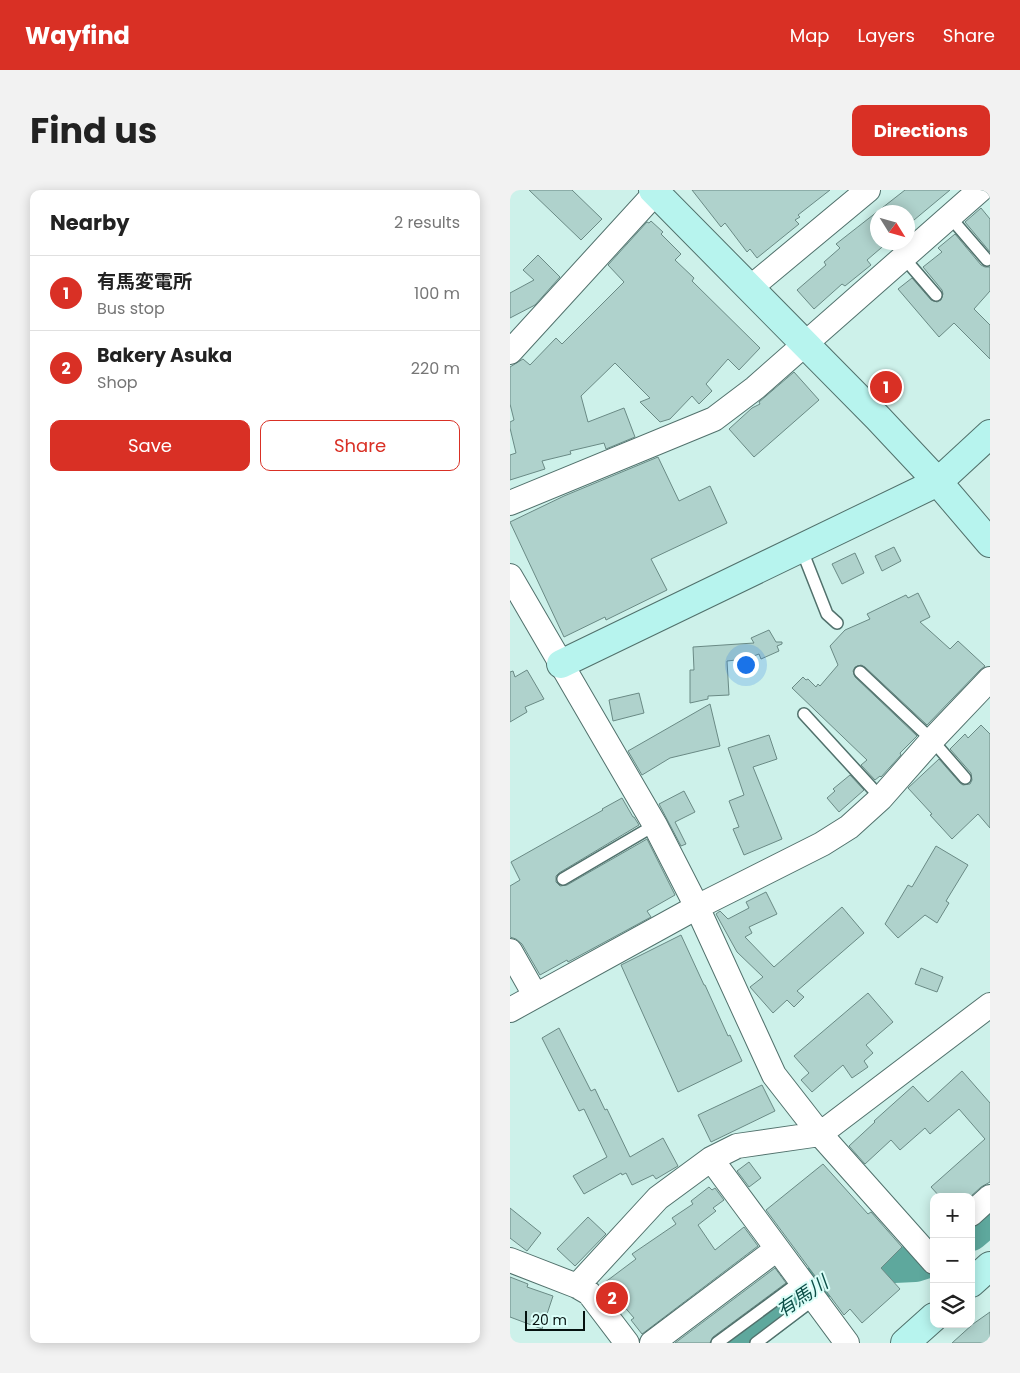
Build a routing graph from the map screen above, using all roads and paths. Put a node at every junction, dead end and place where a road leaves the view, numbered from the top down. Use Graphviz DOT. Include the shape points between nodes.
graph roads {
  1 [pos="868,190"];
  2 [pos="980,190"];
  3 [pos="655,191"];
  4 [pos="950,217"];
  5 [pos="904,258"];
  6 [pos="987,260"];
  7 [pos="750,288"];
  8 [pos="936,295"];
  9 [pos="805,343"];
  10 [pos="510,352"];
  11 [pos="990,434"];
  12 [pos="938,482"];
  13 [pos="510,504"];
  14 [pos="990,543"];
  15 [pos="801,548"];
  16 [pos="510,576"];
  17 [pos="516,601"];
  18 [pos="837,622"];
  19 [pos="561,664"];
  20 [pos="860,672"];
  21 [pos="990,679"];
  22 [pos="804,714"];
  23 [pos="932,740"];
  24 [pos="965,778"];
  25 [pos="880,798"];
  26 [pos="655,825"];
  27 [pos="564,879"];
  28 [pos="697,907"];
  29 [pos="510,950"];
  30 [pos="536,995"];
  31 [pos="990,1005"];
  32 [pos="510,1010"];
  33 [pos="820,1134"];
  34 [pos="712,1159"];
  35 [pos="990,1197"];
  36 [pos="975,1210"];
  37 [pos="777,1249"];
  38 [pos="930,1254"];
  39 [pos="510,1260"];
  40 [pos="990,1266"];
  41 [pos="975,1279"];
  42 [pos="577,1286"];
  43 [pos="808,1290"];
  44 [pos="930,1321"];
  45 [pos="628,1343"];
  46 [pos="652,1343"];
  47 [pos="717,1343"];
  48 [pos="756,1343"];
  49 [pos="847,1343"];
  50 [pos="905,1343"];
  1 -- 7 [label="street"];
  2 -- 4 [label="street"];
  3 -- 7 [label="street"];
  3 -- 10 [label="street"];
  4 -- 5 [label="street"];
  4 -- 6 [label="lane"];
  5 -- 8 [label="lane"];
  5 -- 9 [label="street"];
  7 -- 9 [label="street"];
  9 -- 12 [label="street"];
  9 -- 13 [label="street" via="714,419"];
  11 -- 12 [label="street"];
  12 -- 14 [label="street"];
  12 -- 15 [label="street"];
  15 -- 18 [label="lane" via="827,614"];
  15 -- 19 [label="street"];
  16 -- 17 [label="street"];
  17 -- 19 [label="street"];
  19 -- 26 [label="street"];
  20 -- 23 [label="lane"];
  21 -- 23 [label="street"];
  22 -- 25 [label="lane"];
  23 -- 24 [label="lane"];
  23 -- 25 [label="street"];
  25 -- 28 [label="street" via="849,827 822,844"];
  26 -- 27 [label="lane"];
  26 -- 28 [label="street"];
  28 -- 30 [label="street"];
  28 -- 33 [label="street" via="774,1075"];
  29 -- 30 [label="street"];
  30 -- 32 [label="street"];
  31 -- 33 [label="street"];
  33 -- 34 [label="street" via="737,1146"];
  33 -- 38 [label="street"];
  34 -- 37 [label="street"];
  34 -- 42 [label="street" via="658,1198"];
  35 -- 36 [label="street"];
  37 -- 43 [label="street"];
  37 -- 46 [label="street"];
  39 -- 42 [label="street"];
  40 -- 41 [label="street"];
  42 -- 45 [label="street" via="589,1293"];
  43 -- 47 [label="lane"];
  43 -- 48 [label="lane"];
  43 -- 49 [label="street"];
  44 -- 50 [label="street"];
}
